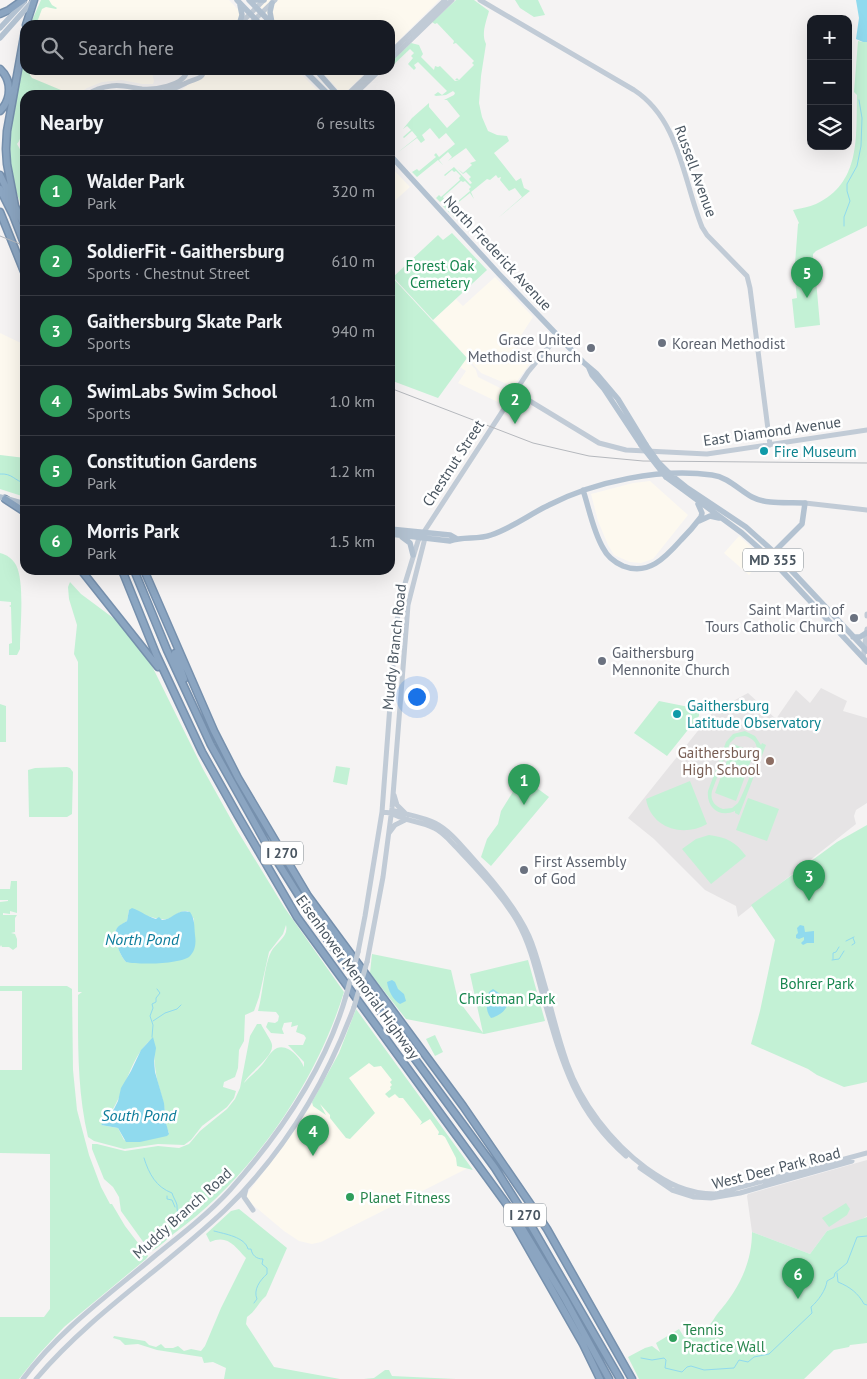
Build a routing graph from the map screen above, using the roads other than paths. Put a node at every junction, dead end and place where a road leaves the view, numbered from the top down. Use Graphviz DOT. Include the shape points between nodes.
graph roads {
  1 [pos="24,0"];
  2 [pos="34,0"];
  3 [pos="251,0"];
  4 [pos="264,0"];
  5 [pos="444,0"];
  6 [pos="452,0"];
  7 [pos="480,0"];
  8 [pos="486,0"];
  9 [pos="238,1"];
  10 [pos="274,1"];
  11 [pos="256,8"];
  12 [pos="262,13"];
  13 [pos="0,14"];
  14 [pos="250,14"];
  15 [pos="255,19"];
  16 [pos="28,20"];
  17 [pos="240,20"];
  18 [pos="244,20"];
  19 [pos="268,20"];
  20 [pos="271,20"];
  21 [pos="523,25"];
  22 [pos="0,28"];
  23 [pos="0,38"];
  24 [pos="395,48"];
  25 [pos="395,55"];
  26 [pos="20,59"];
  27 [pos="0,69"];
  28 [pos="185,75"];
  29 [pos="188,75"];
  30 [pos="202,75"];
  31 [pos="309,75"];
  32 [pos="320,75"];
  33 [pos="368,75"];
  34 [pos="375,75"];
  35 [pos="195,80"];
  36 [pos="133,88"];
  37 [pos="95,90"];
  38 [pos="140,90"];
  39 [pos="174,90"];
  40 [pos="323,90"];
  41 [pos="334,90"];
  42 [pos="352,90"];
  43 [pos="359,90"];
  44 [pos="0,111"];
  45 [pos="395,160"];
  46 [pos="0,176"];
  47 [pos="0,189"];
  48 [pos="15,206"];
  49 [pos="0,212"];
  50 [pos="20,216"];
  51 [pos="20,233"];
  52 [pos="20,262"];
  53 [pos="558,336"];
  54 [pos="515,392"];
  55 [pos="867,430"];
  56 [pos="643,445"];
  57 [pos="770,445"];
  58 [pos="583,490"];
  59 [pos="3,498"];
  60 [pos="696,500"];
  61 [pos="20,503"];
  62 [pos="805,503"];
  63 [pos="20,509"];
  64 [pos="867,510"];
  65 [pos="723,520"];
  66 [pos="697,522"];
  67 [pos="395,530"];
  68 [pos="395,535"];
  69 [pos="400,536"];
  70 [pos="422,536"];
  71 [pos="771,554"];
  72 [pos="413,555"];
  73 [pos="84,575"];
  74 [pos="124,575"];
  75 [pos="136,575"];
  76 [pos="146,575"];
  77 [pos="146,575"];
  78 [pos="867,629"];
  79 [pos="866,633"];
  80 [pos="853,637"];
  81 [pos="866,650"];
  82 [pos="865,660"];
  83 [pos="170,684"];
  84 [pos="198,716"];
  85 [pos="393,792"];
  86 [pos="382,812"];
  87 [pos="391,813"];
  88 [pos="408,817"];
  89 [pos="388,833"];
  90 [pos="417,1060"];
  91 [pos="463,1106"];
  92 [pos="867,1155"];
  93 [pos="248,1184"];
  94 [pos="494,1187"];
  95 [pos="253,1210"];
  96 [pos="23,1379"];
  97 [pos="36,1379"];
  98 [pos="600,1379"];
  99 [pos="609,1379"];
  100 [pos="620,1379"];
  101 [pos="634,1379"];
  1 -- 13 [label="highway"];
  1 -- 22 [label="main road"];
  2 -- 16 [label="highway"];
  2 -- 23 [label="main road"];
  3 -- 4 [label="main road"];
  3 -- 11 [label="main road"];
  4 -- 11 [label="street"];
  5 -- 24 [label="street"];
  6 -- 25 [label="street"];
  7 -- 21 [label="street, Russell Avenue"];
  8 -- 21 [label="street, Russell Avenue"];
  9 -- 14 [label="main road"];
  9 -- 17 [label="main road"];
  10 -- 12 [label="street"];
  10 -- 20 [label="main road"];
  11 -- 12 [label="main road"];
  11 -- 14 [label="street"];
  12 -- 15 [label="street"];
  12 -- 19 [label="main road"];
  14 -- 15 [label="main road"];
  14 -- 18 [label="street"];
  21 -- 57 [label="street, Russell Avenue" via="641,94 668,126 702,226 747,276"];
  26 -- 48 [label="highway" via="6,150"];
  27 -- 44 [label="highway" via="9,86 6,103"];
  28 -- 36 [label="street" via="167,86"];
  29 -- 35 [label="street"];
  30 -- 35 [label="street"];
  31 -- 40 [label="main road"];
  32 -- 41 [label="main road"];
  33 -- 42 [label="street"];
  34 -- 43 [label="street"];
  35 -- 39 [label="street"];
  36 -- 37 [label="street" via="111,86"];
  36 -- 38 [label="street"];
  45 -- 53 [label="main road, North Frederick Avenue / MD 355"];
  46 -- 48 [label="highway"];
  47 -- 51 [label="highway"];
  48 -- 50 [label="highway"];
  49 -- 52 [label="highway"];
  53 -- 54 [label="street, Chestnut Street"];
  53 -- 56 [label="main road, North Frederick Avenue / MD 355" via="618,399"];
  54 -- 57 [label="street, East Diamond Avenue" via="599,443 616,448 707,454"];
  54 -- 70 [label="street, Chestnut Street"];
  55 -- 57 [label="street, East Diamond Avenue"];
  56 -- 60 [label="main road, MD 355, bridge" via="666,477"];
  56 -- 71 [label="main road, MD 355, bridge" via="686,487 746,527"];
  58 -- 62 [label="main road" via="638,477 715,475 758,499"];
  58 -- 66 [label="main road" via="603,549 615,562 628,568 644,568 660,562"];
  58 -- 70 [label="main road" via="549,504 492,535 477,539 457,539 450,535"];
  59 -- 61 [label="main road"];
  59 -- 63 [label="highway"];
  60 -- 65 [label="main road, MD 355"];
  60 -- 66 [label="main road" via="702,513"];
  62 -- 64 [label="street"];
  62 -- 71 [label="main road" via="802,524"];
  65 -- 66 [label="main road" via="710,516"];
  65 -- 71 [label="main road, MD 355"];
  67 -- 70 [label="main road"];
  68 -- 69 [label="main road"];
  69 -- 70 [label="main road"];
  69 -- 72 [label="main road" via="410,543"];
  70 -- 72 [label="street, Muddy Branch Road"];
  70 -- 85 [label="street, Muddy Branch Road" via="406,619"];
  71 -- 80 [label="main road, MD 355"];
  71 -- 82 [label="main road, MD 355"];
  72 -- 86 [label="street, Muddy Branch Road" via="396,625"];
  73 -- 83 [label="highway"];
  74 -- 83 [label="highway, Eisenhower Memorial Highway / I 270"];
  75 -- 84 [label="highway, I 270"];
  76 -- 84 [label="highway"];
  77 -- 91 [label="highway, I 270" via="214,731 308,896"];
  78 -- 79 [label="street"];
  79 -- 80 [label="main road"];
  79 -- 81 [label="street"];
  80 -- 81 [label="main road, MD 355"];
  81 -- 82 [label="street"];
  83 -- 94 [label="highway, Eisenhower Memorial Highway / I 270" via="202,752 297,917"];
  84 -- 90 [label="highway, I 270" via="268,845 321,930"];
  85 -- 87 [label="street, Muddy Branch Road"];
  85 -- 88 [label="street" via="397,804"];
  86 -- 87 [label="street, West Deer Park Road"];
  86 -- 96 [label="street, Muddy Branch Road, bridge" via="358,952 346,996 333,1032 300,1097 254,1162 226,1194 59,1337"];
  87 -- 88 [label="street, West Deer Park Road"];
  87 -- 89 [label="street, Muddy Branch Road"];
  88 -- 89 [label="street"];
  88 -- 92 [label="street, West Deer Park Road" via="434,822 445,829 488,875 521,920 534,949 560,1041 576,1083 601,1123 634,1160 673,1186 715,1194"];
  89 -- 93 [label="street, Muddy Branch Road, bridge" via="367,962 354,1007 309,1103 277,1150"];
  90 -- 91 [label="highway" via="431,1070"];
  90 -- 100 [label="highway, I 270" via="495,1168"];
  91 -- 101 [label="highway, I 270" via="547,1229"];
  93 -- 95 [label="street" via="244,1197"];
  93 -- 97 [label="street, Muddy Branch Road" via="224,1211 76,1335"];
  94 -- 98 [label="highway"];
  94 -- 99 [label="highway, Eisenhower Memorial Highway / I 270" via="565,1299"];
}
